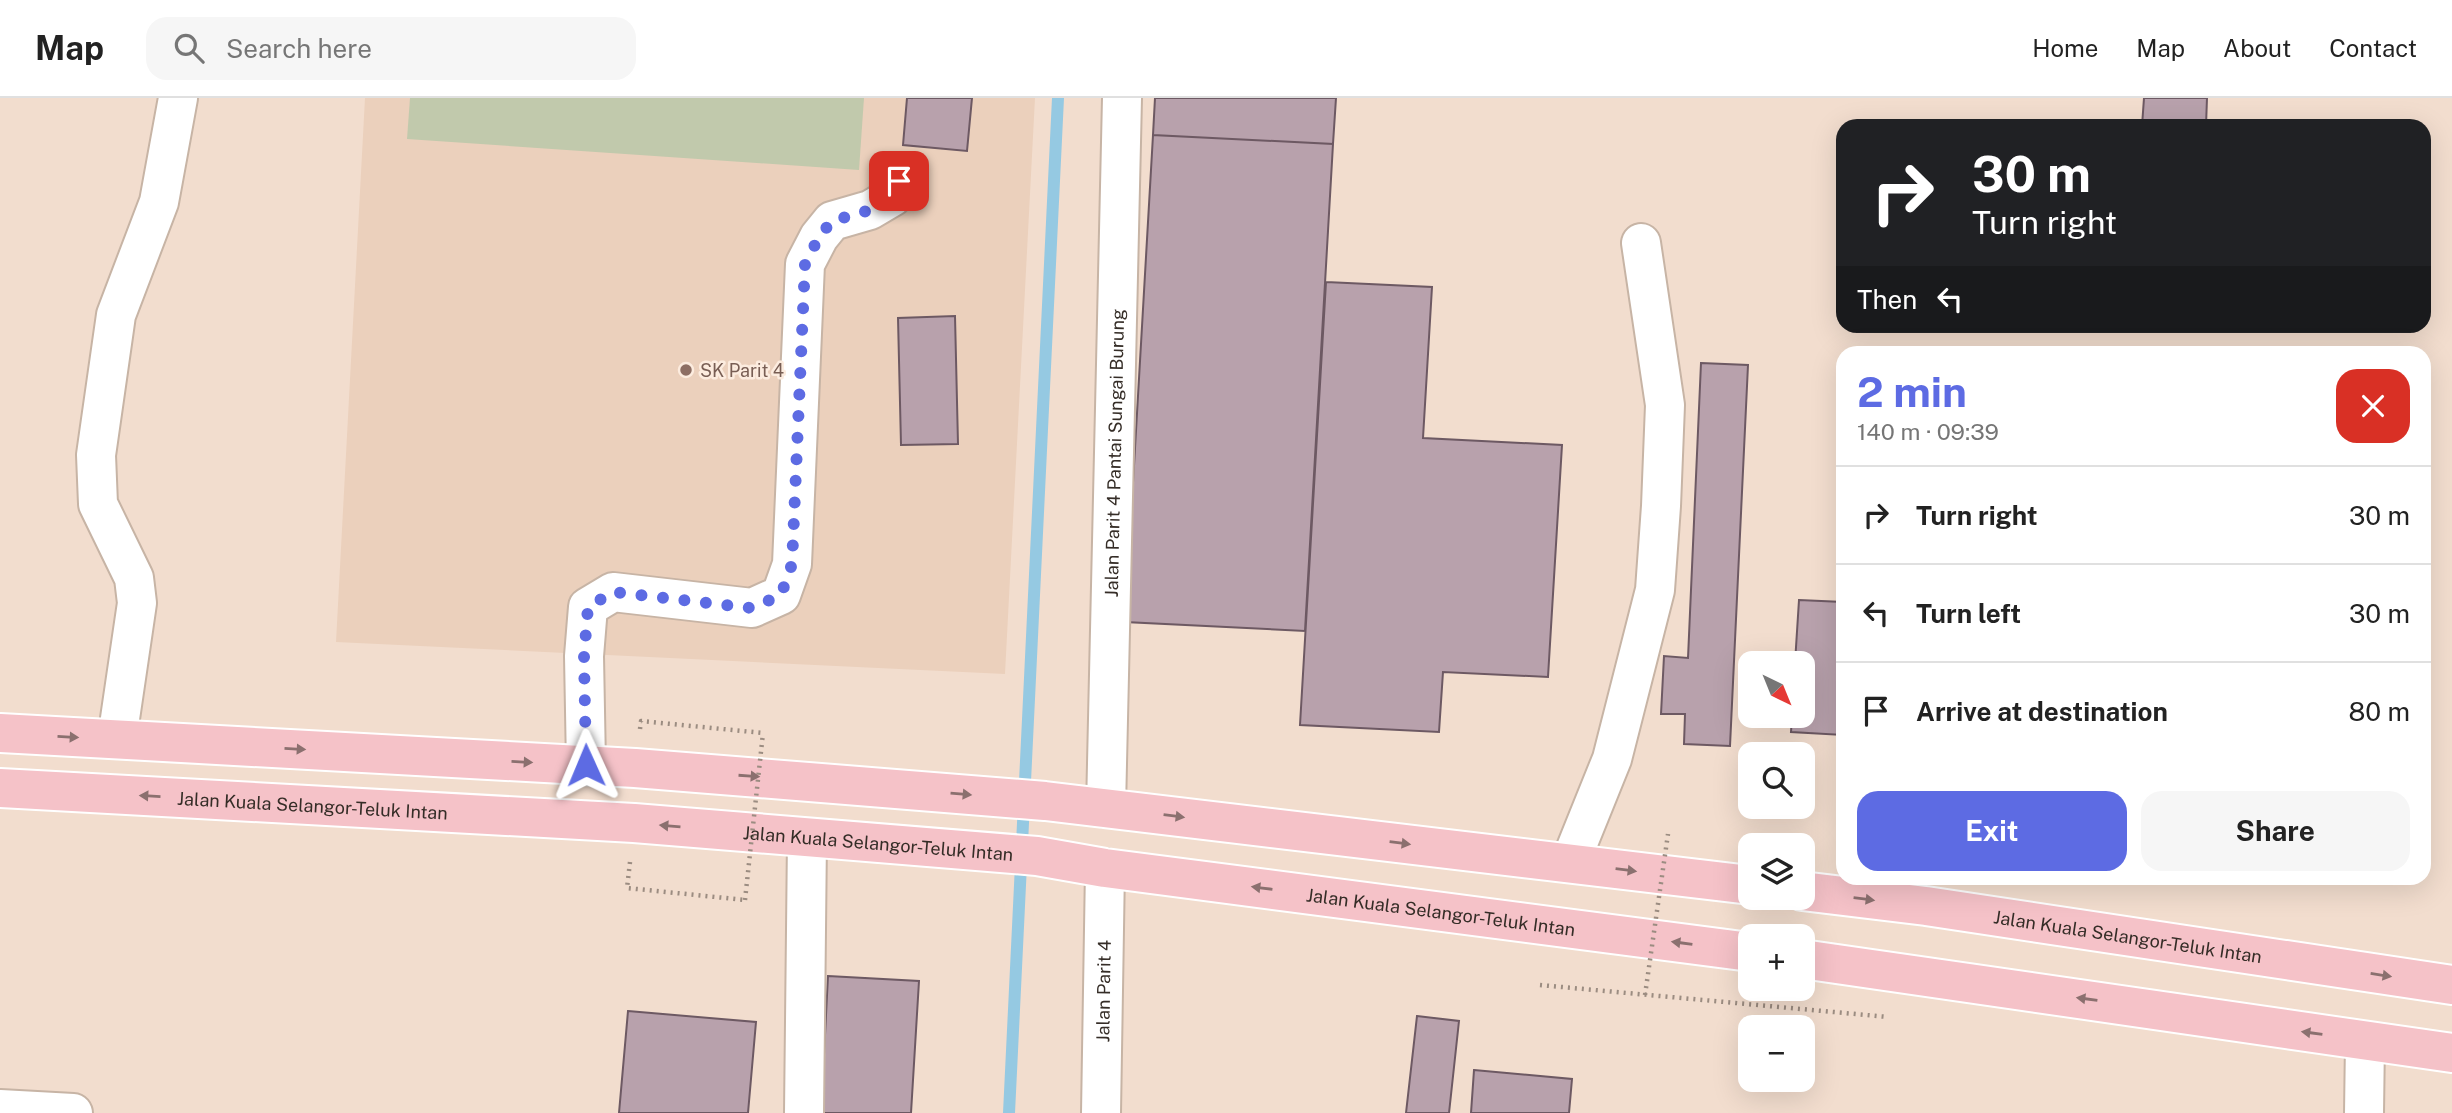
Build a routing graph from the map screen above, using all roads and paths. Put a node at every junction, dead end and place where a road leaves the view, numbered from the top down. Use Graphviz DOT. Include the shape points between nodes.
graph roads {
  1 [pos="178,98"];
  2 [pos="1122,98"];
  3 [pos="899,181"];
  4 [pos="1641,243"];
  5 [pos="640,720"];
  6 [pos="0,733"];
  7 [pos="117,739"];
  8 [pos="586,765"];
  9 [pos="0,788"];
  10 [pos="1106,808"];
  11 [pos="1668,834"];
  12 [pos="807,838"];
  13 [pos="1570,863"];
  14 [pos="1105,868"];
  15 [pos="1738,884"];
  16 [pos="627,888"];
  17 [pos="1815,893"];
  18 [pos="1738,950"];
  19 [pos="1815,961"];
  20 [pos="1540,985"];
  21 [pos="2452,985"];
  22 [pos="1645,995"];
  23 [pos="1888,1017"];
  24 [pos="2365,1041"];
  25 [pos="2452,1053"];
  26 [pos="0,1109"];
  27 [pos="73,1113"];
  28 [pos="804,1113"];
  29 [pos="1101,1113"];
  30 [pos="2364,1113"];
  1 -- 7 [label="street" via="159,202 116,315 96,455 98,504 134,578 137,603"];
  2 -- 10 [label="street, Jalan Parit 4 Pantai Sungai Burung"];
  3 -- 8 [label="street" via="892,197 870,210 832,221 805,264 792,564 781,595 752,608 613,592 588,607"];
  4 -- 13 [label="street" via="1665,405 1655,590 1612,759"];
  5 -- 16 [label="path, bridge" via="764,733 745,900"];
  6 -- 7 [label="highway, one-way"];
  7 -- 8 [label="highway, one-way"];
  8 -- 10 [label="highway, one-way"];
  12 -- 9 [label="highway, Jalan Kuala Selangor-Teluk Intan, one-way" via="634,823"];
  10 -- 13 [label="highway, one-way"];
  11 -- 22 [label="path, bridge"];
  12 -- 14 [label="highway, Jalan Kuala Selangor-Teluk Intan" via="1037,856"];
  12 -- 28 [label="street"];
  13 -- 15 [label="highway, one-way"];
  18 -- 14 [label="highway, Jalan Kuala Selangor-Teluk Intan, one-way"];
  14 -- 29 [label="street, Jalan Parit 4"];
  17 -- 21 [label="highway, Jalan Kuala Selangor-Teluk Intan, one-way"];
  24 -- 19 [label="highway, one-way"];
  20 -- 22 [label="path"];
  22 -- 23 [label="path"];
  24 -- 25 [label="highway"];
  24 -- 30 [label="street"];
  26 -- 27 [label="street"];
}
